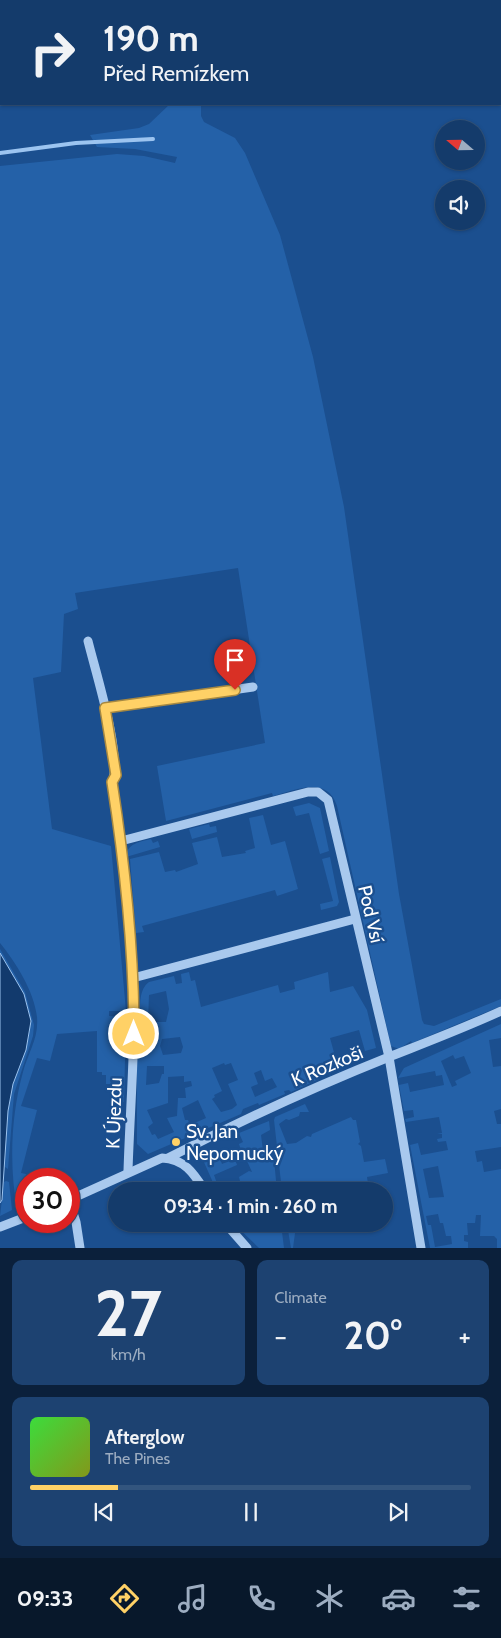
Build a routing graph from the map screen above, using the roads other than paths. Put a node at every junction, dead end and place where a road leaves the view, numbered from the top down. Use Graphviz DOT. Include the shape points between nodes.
graph roads {
  1 [pos="88,641"];
  2 [pos="253,687"];
  3 [pos="105,708"];
  4 [pos="121,841"];
  5 [pos="355,919"];
  6 [pos="133,978"];
  7 [pos="501,1011"];
  8 [pos="389,1057"];
  9 [pos="168,1158"];
  10 [pos="128,1171"];
  11 [pos="198,1182"];
  12 [pos="80,1195"];
  13 [pos="15,1221"];
  14 [pos="0,1227"];
  15 [pos="233,1232"];
  16 [pos="78,1233"];
  17 [pos="80,1248"];
  18 [pos="247,1248"];
  19 [pos="421,1248"];
  1 -- 3 [label="street, K Újezdu"];
  2 -- 3 [label="street"];
  3 -- 4 [label="street, K Újezdu" via="116,775 112,782"];
  4 -- 5 [label="street, Pod Vsí" via="318,792 331,804"];
  4 -- 6 [label="street, K Újezdu"];
  5 -- 6 [label="street"];
  5 -- 8 [label="street, Pod Vsí"];
  6 -- 10 [label="street, K Újezdu"];
  7 -- 8 [label="street, K Rozkoši"];
  8 -- 9 [label="street, K Rozkoši" via="268,1109"];
  8 -- 19 [label="street, Pod Vsí"];
  9 -- 10 [label="street, K Rozkoši"];
  9 -- 11 [label="street" via="186,1165"];
  10 -- 12 [label="street, K Rozkoši"];
  13 -- 14 [label="street"];
  15 -- 18 [label="street"];
  16 -- 17 [label="street"];
}
